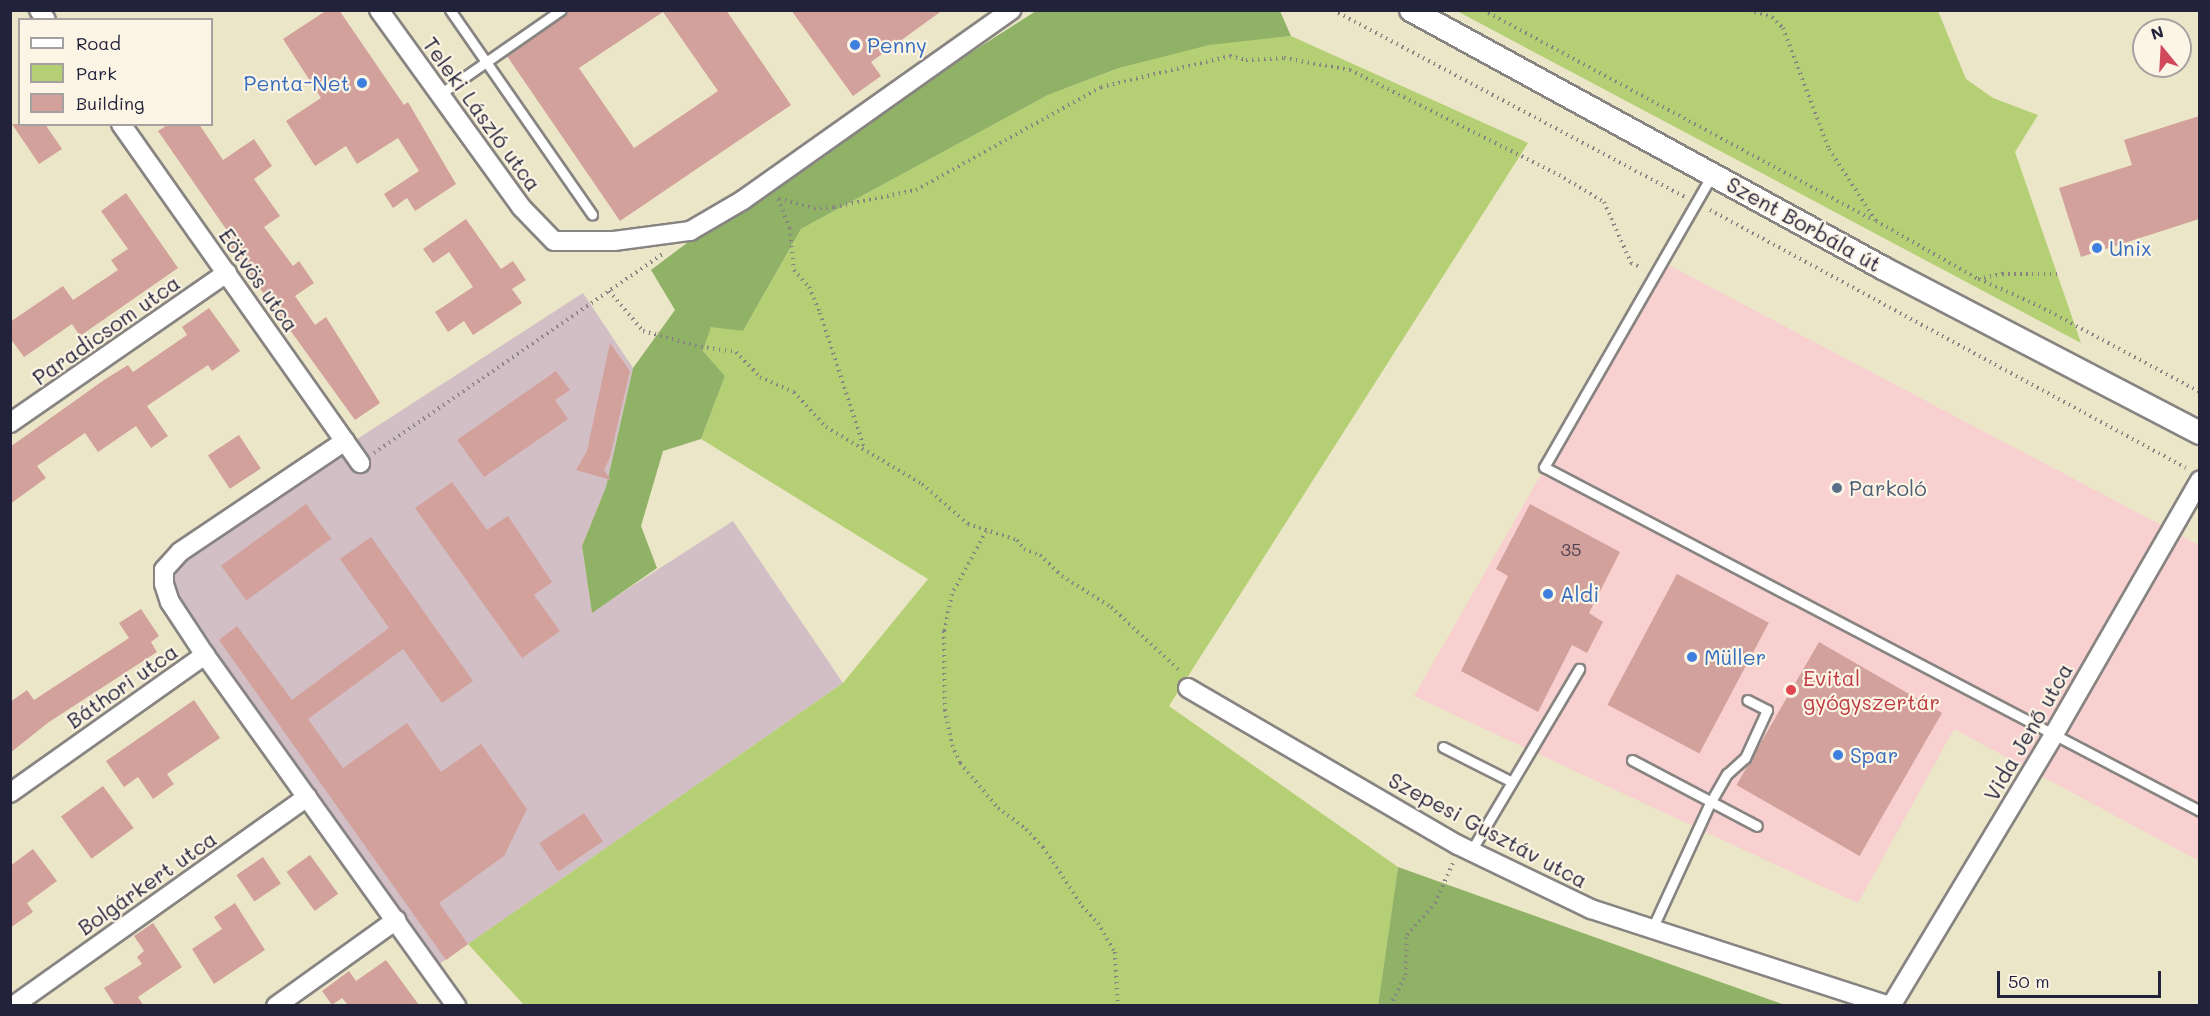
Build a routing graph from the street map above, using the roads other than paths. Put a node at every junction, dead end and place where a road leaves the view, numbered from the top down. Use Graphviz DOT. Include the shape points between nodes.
graph roads {
  1 [pos="379,10"];
  2 [pos="450,10"];
  3 [pos="561,10"];
  4 [pos="1011,10"];
  5 [pos="1411,10"];
  6 [pos="486,63"];
  7 [pos="440,94"];
  8 [pos="122,126"];
  9 [pos="1713,172"];
  10 [pos="592,214"];
  11 [pos="227,273"];
  12 [pos="10,423"];
  13 [pos="2199,433"];
  14 [pos="345,441"];
  15 [pos="360,463"];
  16 [pos="2194,475"];
  17 [pos="205,655"];
  18 [pos="1579,669"];
  19 [pos="1188,688"];
  20 [pos="1747,700"];
  21 [pos="2053,736"];
  22 [pos="1443,747"];
  23 [pos="1632,760"];
  24 [pos="1512,782"];
  25 [pos="10,793"];
  26 [pos="307,797"];
  27 [pos="1710,803"];
  28 [pos="2199,811"];
  29 [pos="1757,826"];
  30 [pos="1464,848"];
  31 [pos="396,920"];
  32 [pos="1652,929"];
  33 [pos="13,1005"];
  34 [pos="276,1005"];
  35 [pos="456,1005"];
  36 [pos="1890,1005"];
  1 -- 7 [label="street, Teleki László utca"];
  2 -- 6 [label="lane"];
  3 -- 6 [label="lane"];
  4 -- 7 [label="street, Teleki László utca" via="764,185 690,231 614,241 554,241 521,207"];
  5 -- 9 [label="street, Szent Borbála út"];
  6 -- 7 [label="lane"];
  6 -- 10 [label="lane"];
  8 -- 11 [label="street, Eötvös utca"];
  9 -- 13 [label="street, Szent Borbála út" via="1883,268"];
  9 -- 21 [label="lane" via="1544,467"];
  11 -- 12 [label="street, Paradicsom utca"];
  11 -- 14 [label="street, Eötvös utca"];
  14 -- 15 [label="street, Eötvös utca"];
  14 -- 17 [label="street, Báthori utca" via="180,552 164,570 170,602"];
  16 -- 21 [label="street, Vida Jenő utca"];
  17 -- 25 [label="street, Báthori utca"];
  17 -- 26 [label="street"];
  18 -- 24 [label="lane"];
  19 -- 30 [label="street, Szepesi Gusztáv utca"];
  20 -- 27 [label="lane" via="1767,710 1744,758 1727,774"];
  21 -- 28 [label="lane"];
  21 -- 36 [label="street, Vida Jenő utca"];
  22 -- 24 [label="lane"];
  23 -- 27 [label="lane"];
  24 -- 30 [label="lane"];
  26 -- 31 [label="street"];
  26 -- 33 [label="street, Bolgárkert utca"];
  27 -- 29 [label="lane"];
  27 -- 32 [label="lane"];
  30 -- 32 [label="street, Szepesi Gusztáv utca" via="1591,909"];
  31 -- 34 [label="street"];
  31 -- 35 [label="street"];
  32 -- 36 [label="street, Szepesi Gusztáv utca"];
}
